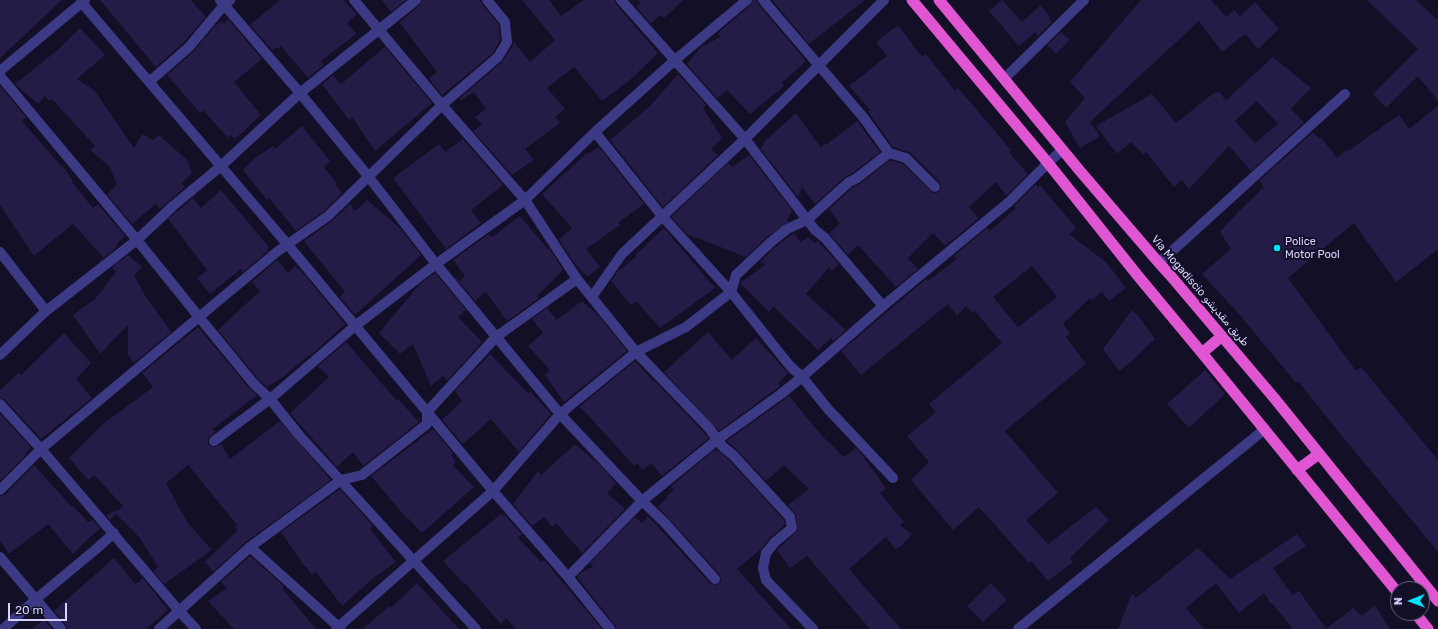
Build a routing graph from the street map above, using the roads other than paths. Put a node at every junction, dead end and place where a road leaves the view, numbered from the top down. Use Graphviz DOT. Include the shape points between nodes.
graph roads {
  1 [pos="354,0"];
  2 [pos="416,0"];
  3 [pos="487,0"];
  4 [pos="621,0"];
  5 [pos="747,0"];
  6 [pos="763,0"];
  7 [pos="884,0"];
  8 [pos="912,0"];
  9 [pos="939,0"];
  10 [pos="1084,0"];
  11 [pos="83,1"];
  12 [pos="225,2"];
  13 [pos="378,30"];
  14 [pos="675,60"];
  15 [pos="819,64"];
  16 [pos="0,71"];
  17 [pos="0,76"];
  18 [pos="1004,79"];
  19 [pos="149,82"];
  20 [pos="300,93"];
  21 [pos="1345,94"];
  22 [pos="442,105"];
  23 [pos="595,132"];
  24 [pos="745,139"];
  25 [pos="1062,150"];
  26 [pos="889,153"];
  27 [pos="1048,163"];
  28 [pos="221,166"];
  29 [pos="368,176"];
  30 [pos="935,187"];
  31 [pos="525,200"];
  32 [pos="662,216"];
  33 [pos="807,220"];
  34 [pos="138,240"];
  35 [pos="288,245"];
  36 [pos="0,252"];
  37 [pos="436,264"];
  38 [pos="1159,264"];
  39 [pos="577,279"];
  40 [pos="731,292"];
  41 [pos="592,297"];
  42 [pos="883,306"];
  43 [pos="46,311"];
  44 [pos="199,317"];
  45 [pos="355,326"];
  46 [pos="1222,336"];
  47 [pos="496,337"];
  48 [pos="636,352"];
  49 [pos="1202,353"];
  50 [pos="0,355"];
  51 [pos="802,377"];
  52 [pos="270,399"];
  53 [pos="0,404"];
  54 [pos="427,412"];
  55 [pos="560,414"];
  56 [pos="1265,429"];
  57 [pos="716,440"];
  58 [pos="214,441"];
  59 [pos="41,449"];
  60 [pos="1319,454"];
  61 [pos="1297,470"];
  62 [pos="893,478"];
  63 [pos="341,480"];
  64 [pos="0,490"];
  65 [pos="494,491"];
  66 [pos="642,501"];
  67 [pos="114,533"];
  68 [pos="250,547"];
  69 [pos="0,557"];
  70 [pos="413,561"];
  71 [pos="568,577"];
  72 [pos="715,579"];
  73 [pos="1390,583"];
  74 [pos="36,599"];
  75 [pos="1438,601"];
  76 [pos="180,612"];
  77 [pos="1422,621"];
  78 [pos="338,628"];
  79 [pos="3,629"];
  80 [pos="61,629"];
  81 [pos="159,629"];
  82 [pos="196,629"];
  83 [pos="476,629"];
  84 [pos="610,629"];
  85 [pos="813,629"];
  86 [pos="1018,629"];
  87 [pos="1428,629"];
  1 -- 13 [label="street"];
  2 -- 13 [label="street"];
  3 -- 22 [label="street" via="505,22 507,42 498,57"];
  4 -- 14 [label="street"];
  5 -- 14 [label="street"];
  6 -- 15 [label="street"];
  7 -- 15 [label="street"];
  8 -- 27 [label="highway"];
  9 -- 18 [label="highway, Via Mogadiscio طريق مقديشو"];
  10 -- 18 [label="street"];
  11 -- 16 [label="street"];
  11 -- 19 [label="street"];
  12 -- 19 [label="street" via="189,46"];
  12 -- 20 [label="street"];
  13 -- 20 [label="street"];
  13 -- 22 [label="street"];
  14 -- 23 [label="street"];
  14 -- 24 [label="street"];
  15 -- 24 [label="street"];
  15 -- 26 [label="street"];
  17 -- 34 [label="street"];
  18 -- 25 [label="highway, Via Mogadiscio طريق مقديشو"];
  19 -- 28 [label="street"];
  20 -- 28 [label="street"];
  20 -- 29 [label="street"];
  21 -- 38 [label="street"];
  22 -- 29 [label="street"];
  22 -- 31 [label="street"];
  23 -- 31 [label="street"];
  23 -- 32 [label="street"];
  24 -- 32 [label="street"];
  24 -- 33 [label="street"];
  25 -- 27 [label="street"];
  25 -- 38 [label="highway, Via Mogadiscio طريق مقديشو"];
  26 -- 30 [label="street" via="906,158"];
  26 -- 33 [label="street" via="848,182"];
  27 -- 42 [label="street" via="1010,201"];
  27 -- 49 [label="highway"];
  28 -- 34 [label="street" via="173,206"];
  28 -- 35 [label="street"];
  29 -- 35 [label="street" via="328,216"];
  29 -- 37 [label="street"];
  31 -- 37 [label="street"];
  31 -- 39 [label="street"];
  32 -- 40 [label="street"];
  32 -- 41 [label="street" via="622,254"];
  33 -- 40 [label="street" via="787,229 771,242 736,276"];
  33 -- 42 [label="street"];
  34 -- 43 [label="street"];
  34 -- 44 [label="street"];
  35 -- 44 [label="street"];
  35 -- 45 [label="street"];
  36 -- 43 [label="street"];
  37 -- 45 [label="street"];
  37 -- 47 [label="street"];
  38 -- 46 [label="highway, Via Mogadiscio طريق مقديشو"];
  39 -- 41 [label="street"];
  39 -- 47 [label="street"];
  40 -- 48 [label="street" via="686,327"];
  40 -- 51 [label="street" via="790,366"];
  41 -- 48 [label="street"];
  42 -- 51 [label="street"];
  43 -- 50 [label="street"];
  44 -- 52 [label="street" via="254,384"];
  44 -- 59 [label="street"];
  45 -- 52 [label="street"];
  45 -- 54 [label="street"];
  46 -- 49 [label="highway"];
  46 -- 60 [label="highway, Via Mogadiscio طريق مقديشو"];
  47 -- 54 [label="street"];
  47 -- 55 [label="street"];
  48 -- 55 [label="street"];
  48 -- 57 [label="street" via="709,428"];
  49 -- 56 [label="highway"];
  51 -- 57 [label="street"];
  51 -- 62 [label="street" via="828,409"];
  52 -- 58 [label="street"];
  52 -- 63 [label="street"];
  53 -- 59 [label="street"];
  54 -- 63 [label="street" via="427,424 393,451 362,475"];
  54 -- 65 [label="street"];
  55 -- 65 [label="street"];
  55 -- 66 [label="street"];
  56 -- 61 [label="highway"];
  56 -- 86 [label="street"];
  57 -- 66 [label="street"];
  57 -- 85 [label="street" via="790,517 792,528 766,553 762,568 766,580"];
  59 -- 64 [label="street"];
  59 -- 67 [label="street"];
  60 -- 61 [label="highway"];
  60 -- 75 [label="highway, Via Mogadiscio طريق مقديشو"];
  61 -- 73 [label="highway"];
  63 -- 68 [label="street"];
  63 -- 70 [label="street"];
  65 -- 70 [label="street"];
  65 -- 71 [label="street"];
  66 -- 71 [label="street"];
  66 -- 72 [label="street"];
  67 -- 74 [label="street"];
  67 -- 76 [label="street"];
  68 -- 76 [label="street"];
  68 -- 78 [label="street"];
  69 -- 74 [label="street"];
  70 -- 78 [label="street"];
  70 -- 83 [label="street"];
  71 -- 84 [label="street"];
  74 -- 79 [label="street"];
  74 -- 80 [label="street"];
  76 -- 81 [label="street"];
  76 -- 82 [label="street"];
  77 -- 87 [label="highway"];
}
